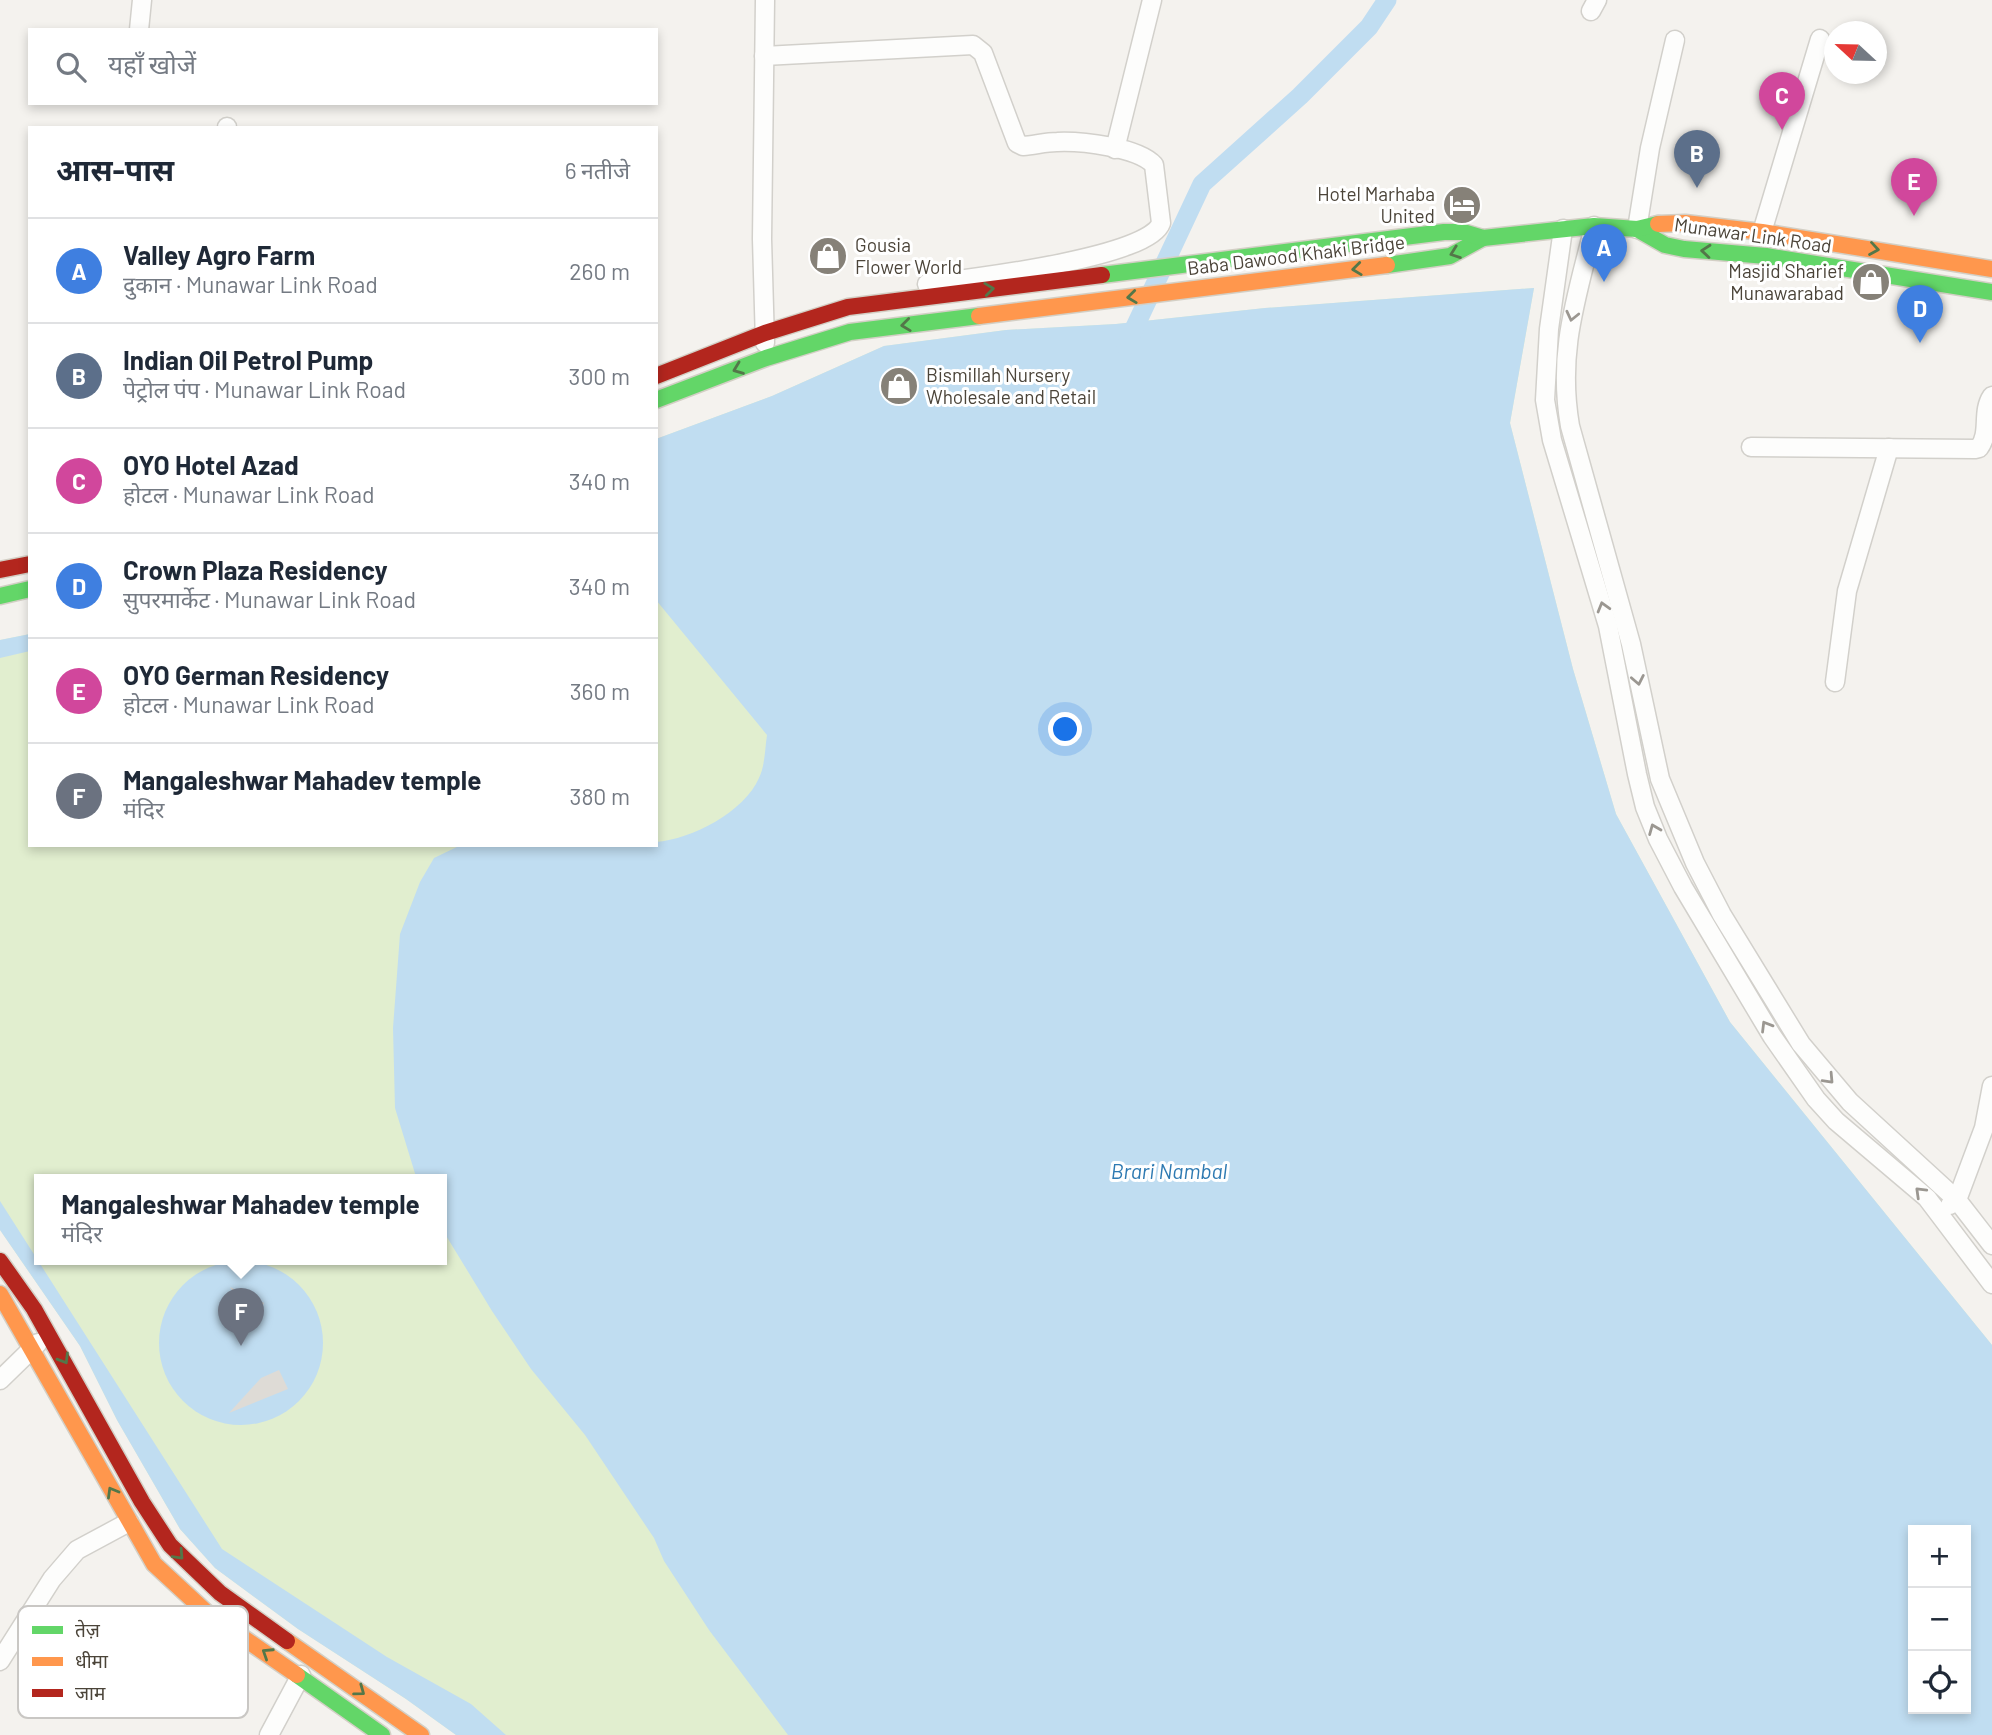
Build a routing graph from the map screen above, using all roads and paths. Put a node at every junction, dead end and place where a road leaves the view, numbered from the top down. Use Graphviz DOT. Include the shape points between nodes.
graph roads {
  1 [pos="142,0"];
  2 [pos="765,0"];
  3 [pos="1152,0"];
  4 [pos="139,28"];
  5 [pos="1820,39"];
  6 [pos="1675,40"];
  7 [pos="764,56"];
  8 [pos="1115,149"];
  9 [pos="1594,226"];
  10 [pos="1563,229"];
  11 [pos="1637,229"];
  12 [pos="1762,232"];
  13 [pos="1483,238"];
  14 [pos="1992,269"];
  15 [pos="1992,292"];
  16 [pos="840,309"];
  17 [pos="765,333"];
  18 [pos="766,358"];
  19 [pos="658,375"];
  20 [pos="1992,396"];
  21 [pos="658,399"];
  22 [pos="1751,447"];
  23 [pos="1889,448"];
  24 [pos="28,564"];
  25 [pos="0,570"];
  26 [pos="28,589"];
  27 [pos="0,596"];
  28 [pos="1835,682"];
  29 [pos="1722,915"];
  30 [pos="1705,924"];
  31 [pos="1992,1086"];
  32 [pos="1957,1200"];
  33 [pos="1939,1214"];
  34 [pos="1989,1237"];
  35 [pos="0,1261"];
  36 [pos="1992,1284"];
  37 [pos="0,1294"];
  38 [pos="48,1332"];
  39 [pos="32,1349"];
  40 [pos="0,1380"];
  41 [pos="129,1522"];
  42 [pos="35,1606"];
  43 [pos="201,1606"];
  44 [pos="238,1606"];
  45 [pos="248,1613"];
  46 [pos="18,1633"];
  47 [pos="248,1639"];
  48 [pos="0,1661"];
  49 [pos="300,1675"];
  50 [pos="412,1732"];
  51 [pos="269,1735"];
  52 [pos="382,1735"];
  1 -- 4 [label="street"];
  2 -- 7 [label="street"];
  3 -- 8 [label="street"];
  5 -- 12 [label="street"];
  6 -- 11 [label="street"];
  7 -- 8 [label="street" via="973,45 983,54 1017,143 1068,142"];
  7 -- 17 [label="street"];
  8 -- 16 [label="street" via="1143,156 1154,165 1161,223 1154,233 1110,253 851,297"];
  9 -- 10 [label="main road, Munawar Link Road"];
  9 -- 11 [label="main road, Munawar Link Road"];
  9 -- 29 [label="street, one-way" via="1564,361 1566,405 1631,644 1660,779"];
  10 -- 13 [label="main road, Munawar Link Road"];
  30 -- 10 [label="street, one-way" via="1645,807 1608,626 1552,440 1545,365"];
  11 -- 12 [label="main road, Munawar Link Road" via="1685,223"];
  15 -- 11 [label="main road, Munawar Link Road, one-way" via="1665,245"];
  12 -- 14 [label="main road, Munawar Link Road, one-way"];
  16 -- 13 [label="main road, Baba Dawood Khaki Bridge, one-way" via="1420,234 1463,232"];
  13 -- 18 [label="main road, Baba Dawood Khaki Bridge, one-way" via="1450,256 850,332"];
  16 -- 17 [label="main road"];
  17 -- 18 [label="street"];
  17 -- 19 [label="main road"];
  18 -- 21 [label="main road, one-way"];
  20 -- 23 [label="street" via="1979,448"];
  22 -- 23 [label="street"];
  23 -- 28 [label="street" via="1847,591"];
  24 -- 25 [label="main road"];
  26 -- 27 [label="main road"];
  29 -- 30 [label="street"];
  29 -- 32 [label="street, one-way" via="1794,1034 1824,1074"];
  33 -- 30 [label="street, one-way" via="1816,1099"];
  31 -- 32 [label="street" via="1984,1128"];
  32 -- 33 [label="street"];
  32 -- 34 [label="street"];
  33 -- 36 [label="street"];
  35 -- 38 [label="main road"];
  37 -- 39 [label="main road"];
  38 -- 39 [label="street"];
  38 -- 44 [label="main road, one-way" via="170,1545"];
  39 -- 40 [label="street"];
  41 -- 39 [label="main road, one-way"];
  41 -- 42 [label="street" via="77,1550"];
  43 -- 41 [label="main road, one-way" via="154,1564"];
  45 -- 50 [label="main road, one-way"];
  46 -- 48 [label="street"];
  49 -- 47 [label="main road, one-way"];
  49 -- 51 [label="street"];
  49 -- 52 [label="main road"];
}
